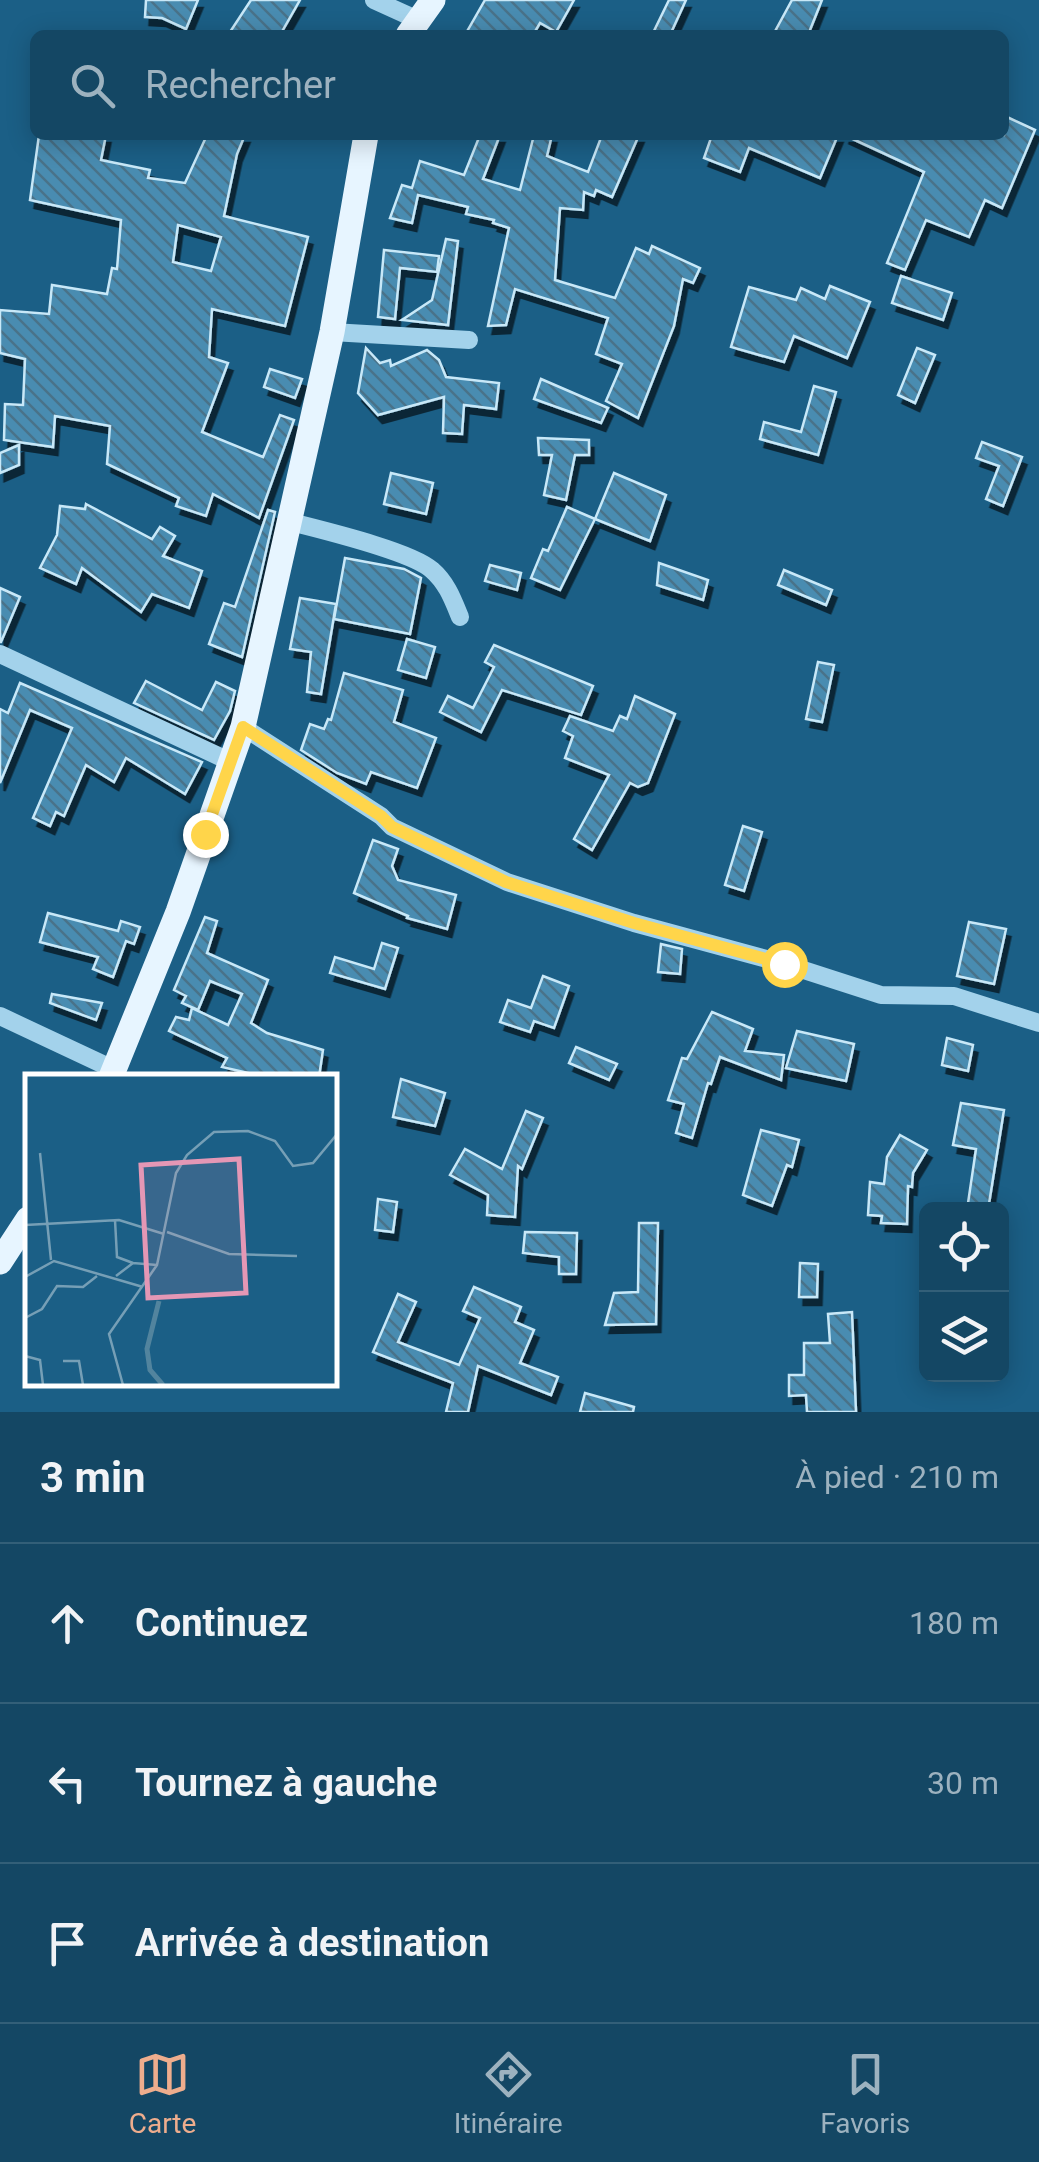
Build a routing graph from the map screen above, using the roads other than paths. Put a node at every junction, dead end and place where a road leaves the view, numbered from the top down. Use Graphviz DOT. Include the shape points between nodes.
graph roads {
  1 [pos="374,0"];
  2 [pos="420,18"];
  3 [pos="365,140"];
  4 [pos="332,332"];
  5 [pos="469,340"];
  6 [pos="292,522"];
  7 [pos="460,617"];
  8 [pos="0,654"];
  9 [pos="243,727"];
  10 [pos="232,762"];
  11 [pos="0,1016"];
  12 [pos="1039,1024"];
  13 [pos="113,1073"];
  14 [pos="25,1223"];
  15 [pos="0,1262"];
  1 -- 2 [label="street"];
  3 -- 4 [label="main road"];
  4 -- 5 [label="street"];
  4 -- 6 [label="main road"];
  6 -- 7 [label="street" via="430,568 450,591"];
  6 -- 9 [label="main road"];
  8 -- 10 [label="street"];
  9 -- 10 [label="main road"];
  9 -- 12 [label="street" via="392,827 506,882 881,995 954,996"];
  10 -- 13 [label="main road"];
  11 -- 13 [label="street"];
  14 -- 15 [label="main road"];
}
